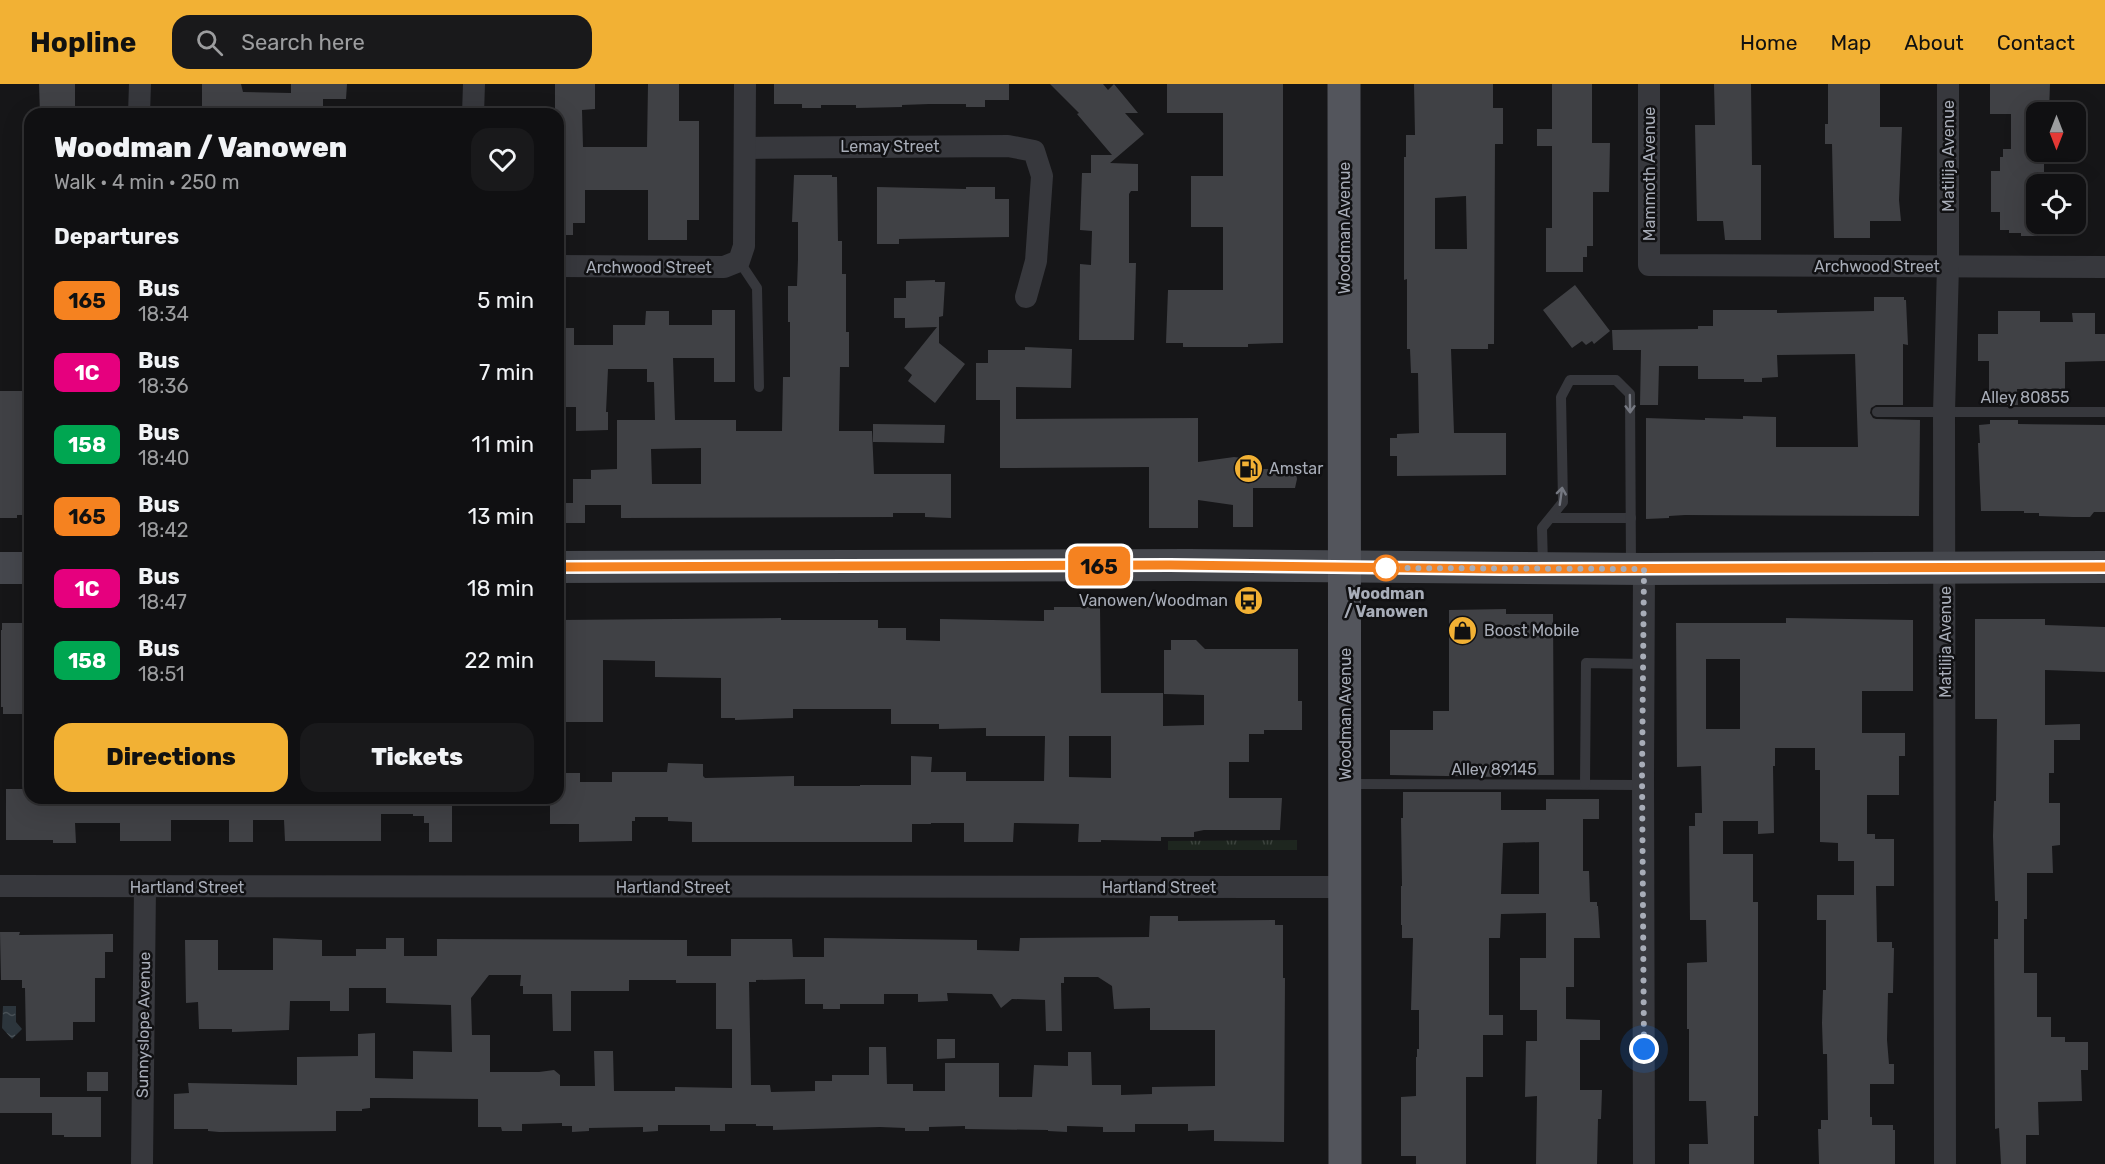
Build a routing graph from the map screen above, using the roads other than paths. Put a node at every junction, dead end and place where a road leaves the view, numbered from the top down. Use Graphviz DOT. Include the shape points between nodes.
graph roads {
  1 [pos="140,84"];
  2 [pos="474,84"];
  3 [pos="745,84"];
  4 [pos="1344,84"];
  5 [pos="1649,84"];
  6 [pos="1948,84"];
  7 [pos="139,108"];
  8 [pos="474,108"];
  9 [pos="745,148"];
  10 [pos="739,261"];
  11 [pos="1649,265"];
  12 [pos="1948,266"];
  13 [pos="564,267"];
  14 [pos="2105,267"];
  15 [pos="1026,297"];
  16 [pos="759,387"];
  17 [pos="1877,412"];
  18 [pos="1944,412"];
  19 [pos="2105,412"];
  20 [pos="1551,518"];
  21 [pos="1631,518"];
  22 [pos="564,567"];
  23 [pos="1945,567"];
  24 [pos="2105,567"];
  25 [pos="0,568"];
  26 [pos="24,568"];
  27 [pos="1344,568"];
  28 [pos="1543,569"];
  29 [pos="1638,569"];
  30 [pos="1643,664"];
  31 [pos="1345,784"];
  32 [pos="1585,784"];
  33 [pos="1642,785"];
  34 [pos="0,886"];
  35 [pos="145,887"];
  36 [pos="1346,887"];
  37 [pos="142,1164"];
  38 [pos="1345,1164"];
  39 [pos="1644,1164"];
  40 [pos="1945,1164"];
  1 -- 7 [label="street"];
  2 -- 8 [label="street"];
  3 -- 9 [label="street"];
  4 -- 27 [label="main road, Woodman Avenue"];
  5 -- 11 [label="street, Mammoth Avenue"];
  6 -- 12 [label="street, Matilija Avenue"];
  9 -- 10 [label="street" via="744,246"];
  9 -- 15 [label="street, Lemay Street" via="1008,146 1034,151 1042,176 1036,261"];
  10 -- 13 [label="street, Archwood Street" via="724,267"];
  10 -- 16 [label="lane" via="757,288"];
  11 -- 12 [label="street, Archwood Street"];
  12 -- 14 [label="street, Archwood Street"];
  12 -- 18 [label="street, Matilija Avenue"];
  17 -- 18 [label="lane, Alley 80855"];
  18 -- 19 [label="lane, Alley 80855"];
  18 -- 23 [label="street, Matilija Avenue"];
  20 -- 21 [label="lane"];
  20 -- 21 [label="lane, one-way" via="1563,502 1561,398 1570,380 1616,380 1630,394"];
  20 -- 28 [label="lane" via="1542,528"];
  21 -- 29 [label="lane"];
  22 -- 27 [label="main road"];
  23 -- 24 [label="main road"];
  23 -- 29 [label="main road"];
  23 -- 40 [label="street, Matilija Avenue"];
  25 -- 26 [label="main road"];
  27 -- 28 [label="main road"];
  27 -- 31 [label="main road, Woodman Avenue"];
  28 -- 29 [label="main road"];
  29 -- 30 [label="street"];
  30 -- 32 [label="lane" via="1586,663"];
  30 -- 33 [label="street"];
  31 -- 32 [label="lane, Alley 89145"];
  31 -- 36 [label="main road, Woodman Avenue"];
  32 -- 33 [label="lane, Alley 89145"];
  33 -- 39 [label="street"];
  34 -- 35 [label="street, Hartland Street"];
  35 -- 36 [label="street, Hartland Street"];
  35 -- 37 [label="street, Sunnyslope Avenue"];
  36 -- 38 [label="main road, Woodman Avenue"];
}
